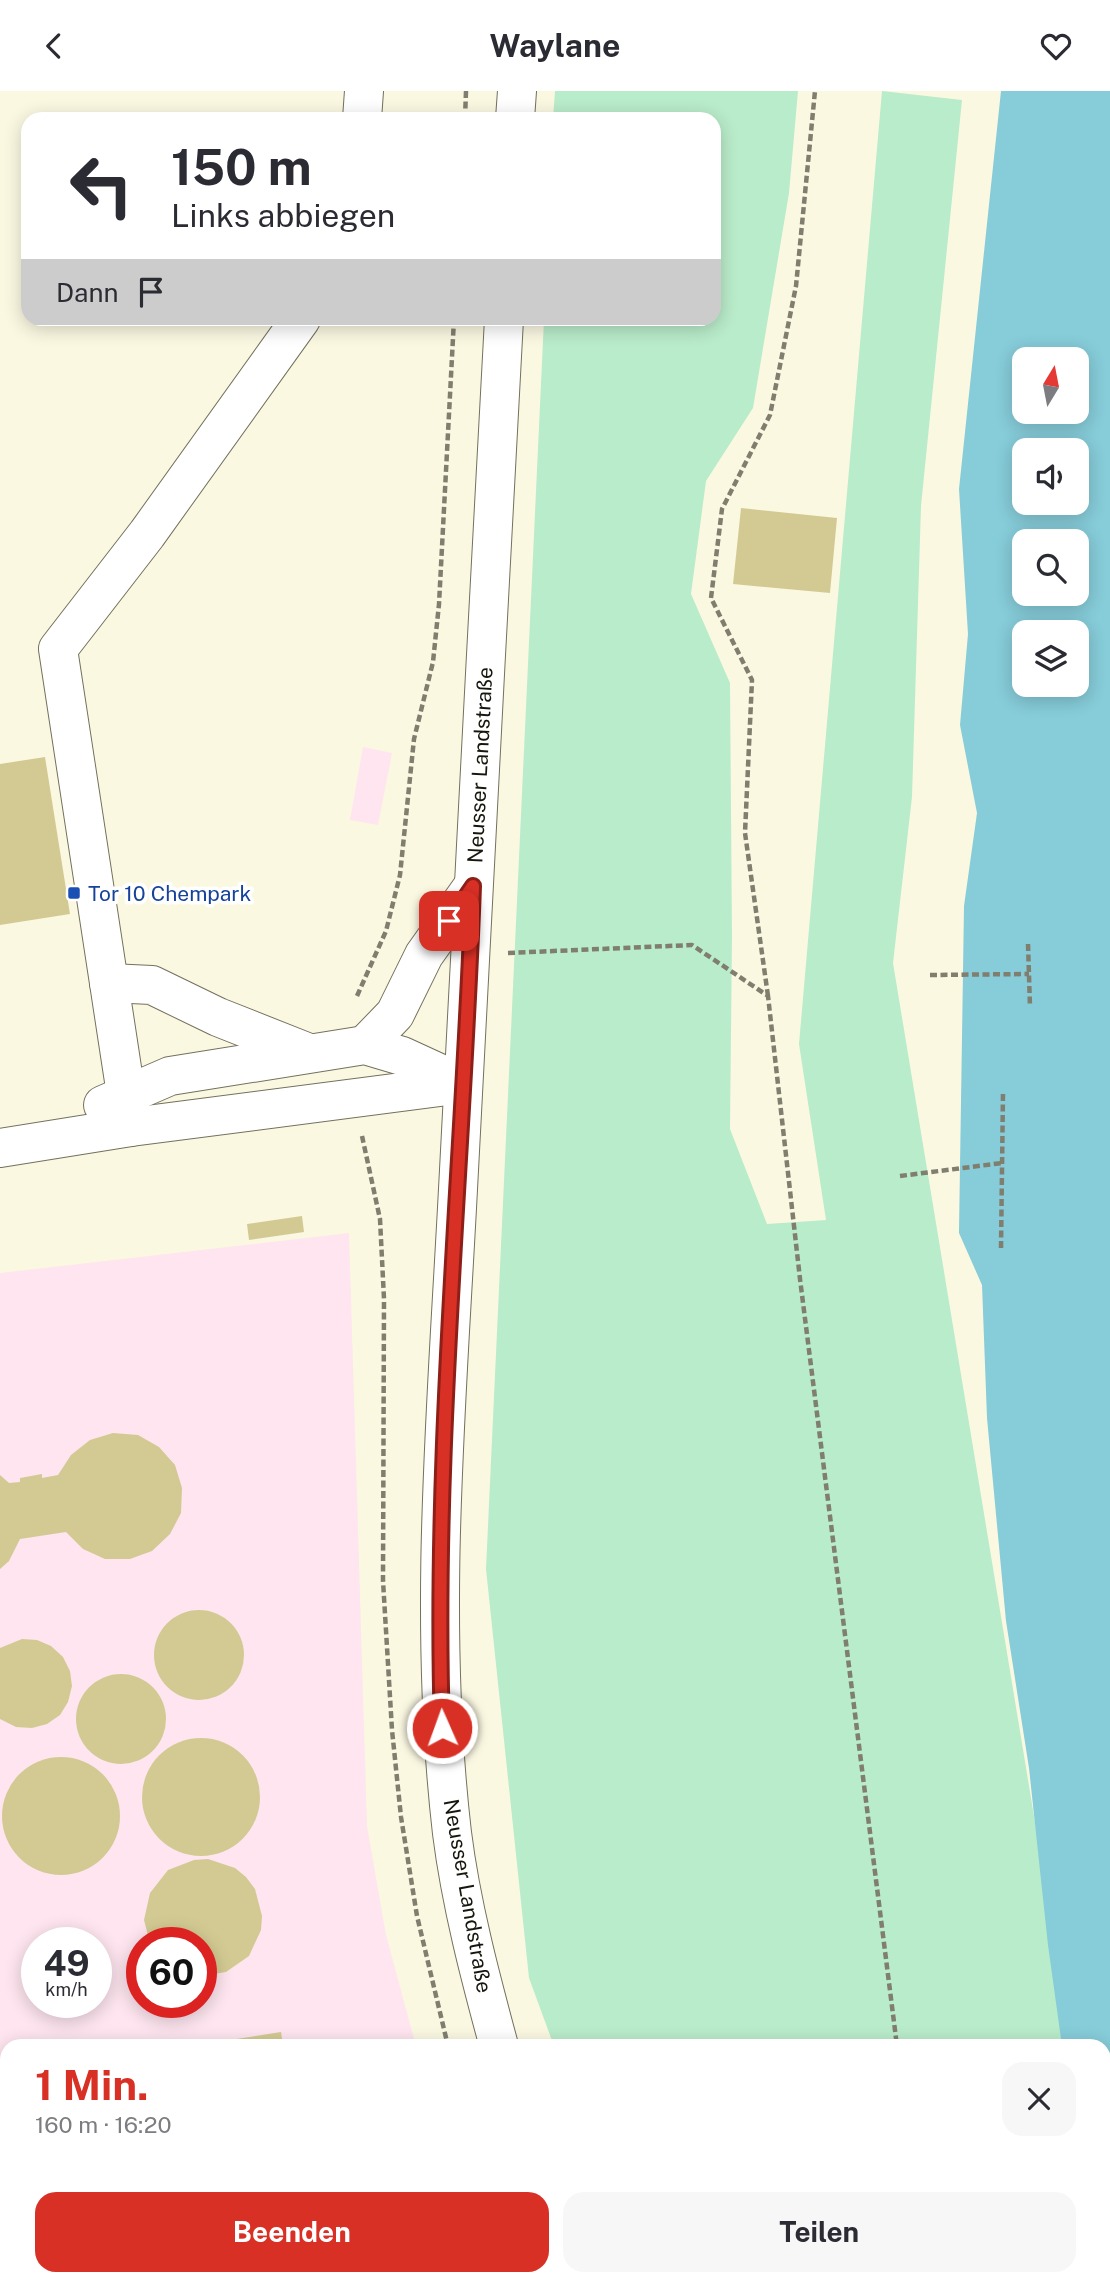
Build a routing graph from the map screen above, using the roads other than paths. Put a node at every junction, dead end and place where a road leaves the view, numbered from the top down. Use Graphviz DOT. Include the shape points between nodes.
graph roads {
  1 [pos="363,91"];
  2 [pos="517,91"];
  3 [pos="362,112"];
  4 [pos="516,112"];
  5 [pos="297,326"];
  6 [pos="504,326"];
  7 [pos="473,886"];
  8 [pos="109,983"];
  9 [pos="359,1046"];
  10 [pos="310,1054"];
  11 [pos="463,1084"];
  12 [pos="128,1111"];
  13 [pos="18,1145"];
  14 [pos="497,2039"];
  1 -- 3 [label="main road"];
  2 -- 4 [label="main road"];
  5 -- 8 [label="main road" via="58,649"];
  6 -- 7 [label="main road, Neusser Landstraße"];
  7 -- 9 [label="main road" via="424,955 394,1014"];
  7 -- 11 [label="main road, Neusser Landstraße"];
  8 -- 10 [label="main road" via="152,985"];
  8 -- 12 [label="main road"];
  9 -- 10 [label="main road"];
  9 -- 11 [label="main road" via="402,1056"];
  10 -- 12 [label="main road" via="170,1076"];
  11 -- 12 [label="main road" via="358,1098"];
  11 -- 14 [label="main road, Neusser Landstraße" via="443,1504 442,1728 453,1837"];
  12 -- 13 [label="main road"];
}
